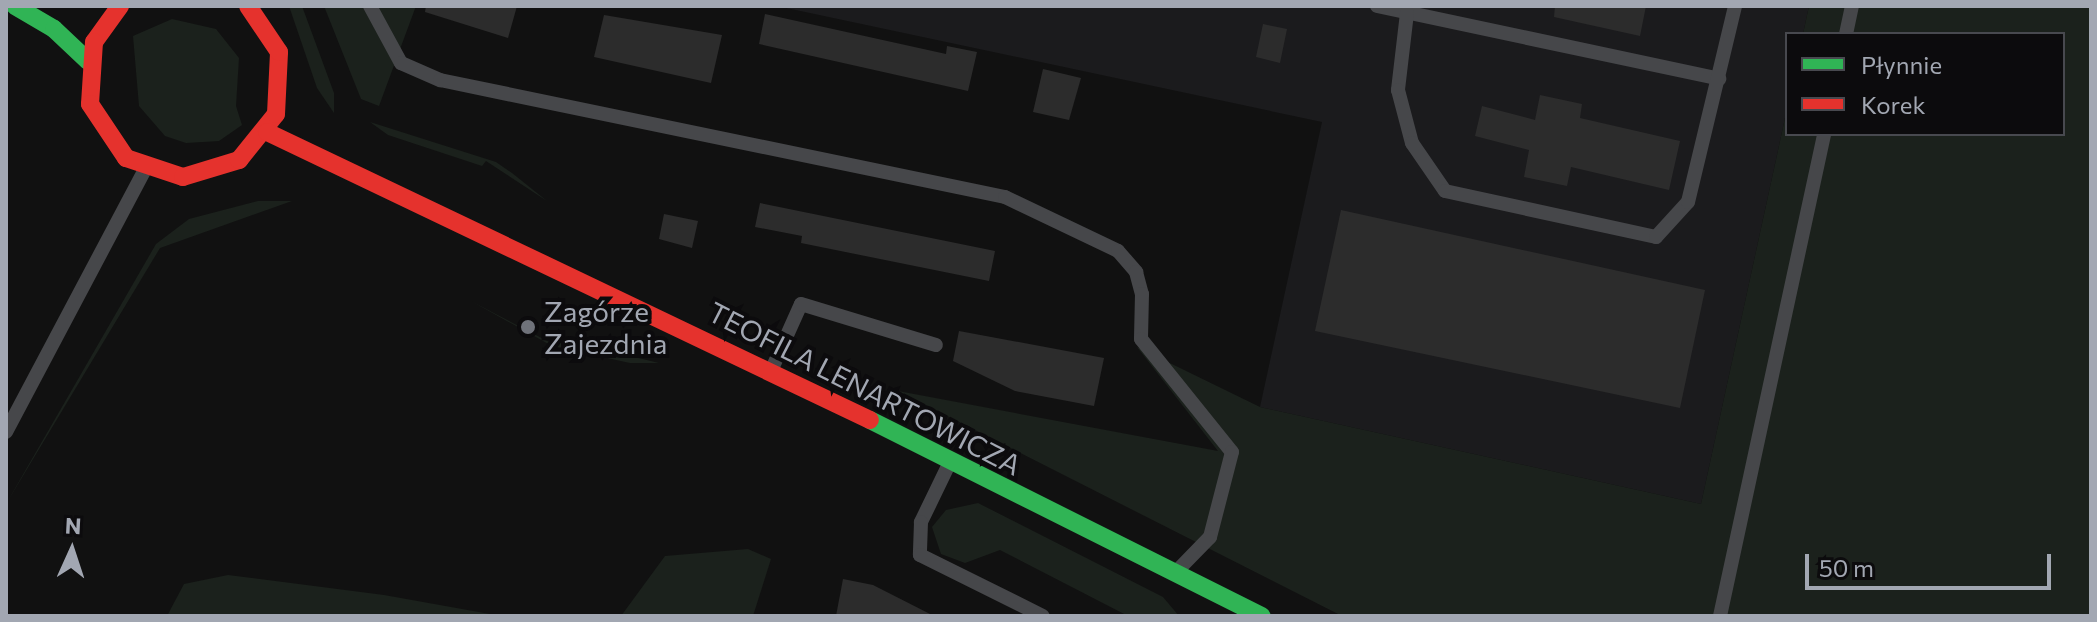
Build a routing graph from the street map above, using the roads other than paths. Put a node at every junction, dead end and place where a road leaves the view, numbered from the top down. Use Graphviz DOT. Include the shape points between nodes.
graph roads {
  1 [pos="15,6"];
  2 [pos="120,6"];
  3 [pos="248,6"];
  4 [pos="370,6"];
  5 [pos="1377,6"];
  6 [pos="1735,6"];
  7 [pos="1852,6"];
  8 [pos="1407,13"];
  9 [pos="1846,32"];
  10 [pos="88,61"];
  11 [pos="1719,79"];
  12 [pos="267,132"];
  13 [pos="1824,136"];
  14 [pos="145,169"];
  15 [pos="936,345"];
  16 [pos="771,372"];
  17 [pos="6,432"];
  18 [pos="950,462"];
  19 [pos="1173,575"];
  20 [pos="1043,616"];
  21 [pos="1262,616"];
  22 [pos="1720,616"];
  1 -- 10 [label="street" via="54,29"];
  2 -- 10 [label="street" via="104,24"];
  3 -- 12 [label="street" via="271,33 282,73"];
  4 -- 19 [label="lane" via="401,63 440,80 1005,197 1118,251 1139,283 1141,339 1232,452 1210,537"];
  5 -- 8 [label="lane"];
  6 -- 11 [label="lane"];
  7 -- 9 [label="lane"];
  8 -- 11 [label="lane"];
  8 -- 11 [label="lane" via="1398,90 1412,143 1445,191 1641,234 1656,237 1688,202"];
  10 -- 14 [label="street" via="90,104 98,125 126,158"];
  12 -- 14 [label="street" via="222,170 183,177"];
  12 -- 16 [label="street, TEOFILA LENARTOWICZA"];
  13 -- 22 [label="lane"];
  14 -- 17 [label="lane"];
  15 -- 16 [label="lane" via="801,304"];
  16 -- 18 [label="street, TEOFILA LENARTOWICZA"];
  18 -- 19 [label="street, TEOFILA LENARTOWICZA"];
  18 -- 20 [label="lane" via="921,522 920,555"];
  19 -- 21 [label="street, TEOFILA LENARTOWICZA" via="1216,601"];
}
